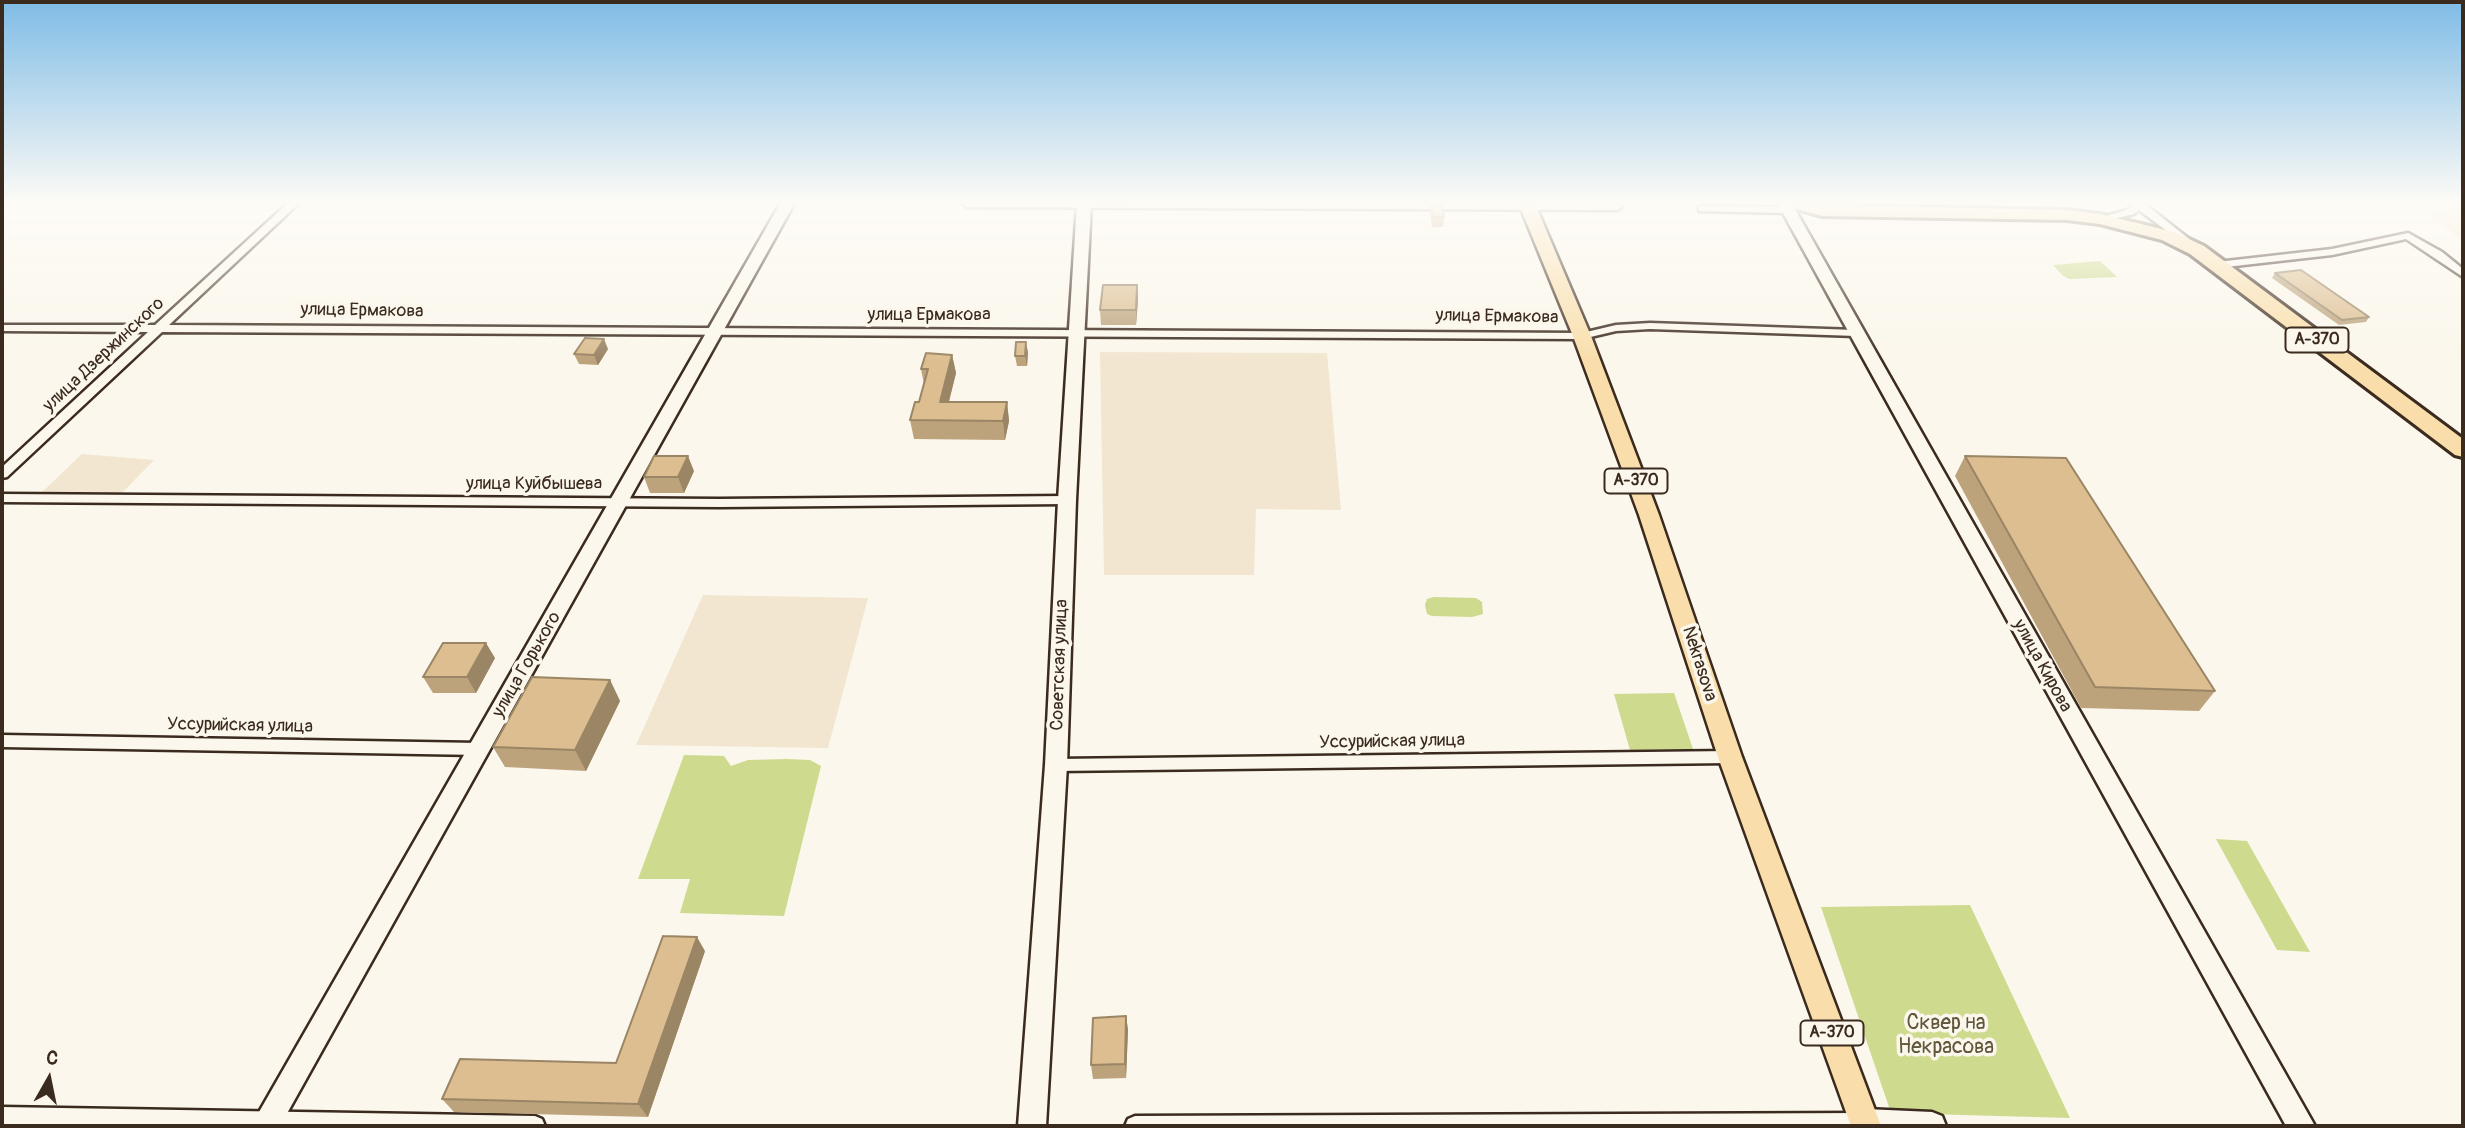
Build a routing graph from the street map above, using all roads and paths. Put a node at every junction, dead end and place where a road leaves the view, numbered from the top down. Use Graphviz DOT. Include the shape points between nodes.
graph roads {
  1 [pos="236,257"];
  2 [pos="757,257"];
  3 [pos="1081,257"];
  4 [pos="1549,257"];
  5 [pos="1817,257"];
  6 [pos="2206,257"];
  7 [pos="2291,257"];
  8 [pos="2441,257"];
  9 [pos="2217,265"];
  10 [pos="2463,274"];
  11 [pos="2,328"];
  12 [pos="159,328"];
  13 [pos="715,331"];
  14 [pos="1856,333"];
  15 [pos="1077,334"];
  16 [pos="1582,336"];
  17 [pos="2463,450"];
  18 [pos="2,474"];
  19 [pos="2,498"];
  20 [pos="1067,500"];
  21 [pos="620,502"];
  22 [pos="2,741"];
  23 [pos="479,749"];
  24 [pos="1730,757"];
  25 [pos="1056,765"];
  26 [pos="2,1117"];
  27 [pos="267,1124"];
  28 [pos="1866,1125"];
  29 [pos="535,1126"];
  30 [pos="1032,1126"];
  31 [pos="1136,1126"];
  32 [pos="1932,1126"];
  33 [pos="2301,1126"];
  1 -- 12 [label="street, улица Дзержинского"];
  2 -- 13 [label="main road, улица Горького"];
  3 -- 15 [label="main road, Советская улица"];
  4 -- 16 [label="main road, Nekrasova / А-370"];
  5 -- 14 [label="main road, улица Кирова"];
  6 -- 9 [label="highway, А-370"];
  7 -- 9 [label="street"];
  8 -- 10 [label="street"];
  9 -- 17 [label="highway, А-370"];
  11 -- 12 [label="street, улица Ермакова"];
  12 -- 13 [label="street, улица Ермакова"];
  12 -- 18 [label="street, улица Дзержинского"];
  13 -- 15 [label="street, улица Ермакова"];
  13 -- 21 [label="main road, улица Горького"];
  14 -- 16 [label="street, улица Ермакова" via="1650,326"];
  14 -- 33 [label="main road, улица Кирова"];
  15 -- 16 [label="street, улица Ермакова"];
  15 -- 20 [label="main road, Советская улица"];
  16 -- 24 [label="main road, Nekrasova / А-370" via="1649,515"];
  19 -- 21 [label="street, улица Куйбышева"];
  20 -- 21 [label="street, улица Куйбышева"];
  20 -- 25 [label="main road, Советская улица"];
  21 -- 23 [label="main road, улица Горького"];
  22 -- 23 [label="street, Уссурийская улица"];
  23 -- 27 [label="main road, улица Горького"];
  24 -- 25 [label="street, Уссурийская улица"];
  24 -- 28 [label="main road, Nekrasova / А-370"];
  25 -- 30 [label="main road, Советская улица"];
  26 -- 27 [label="street"];
  27 -- 29 [label="street"];
  28 -- 31 [label="street"];
  28 -- 32 [label="main road"];
}
